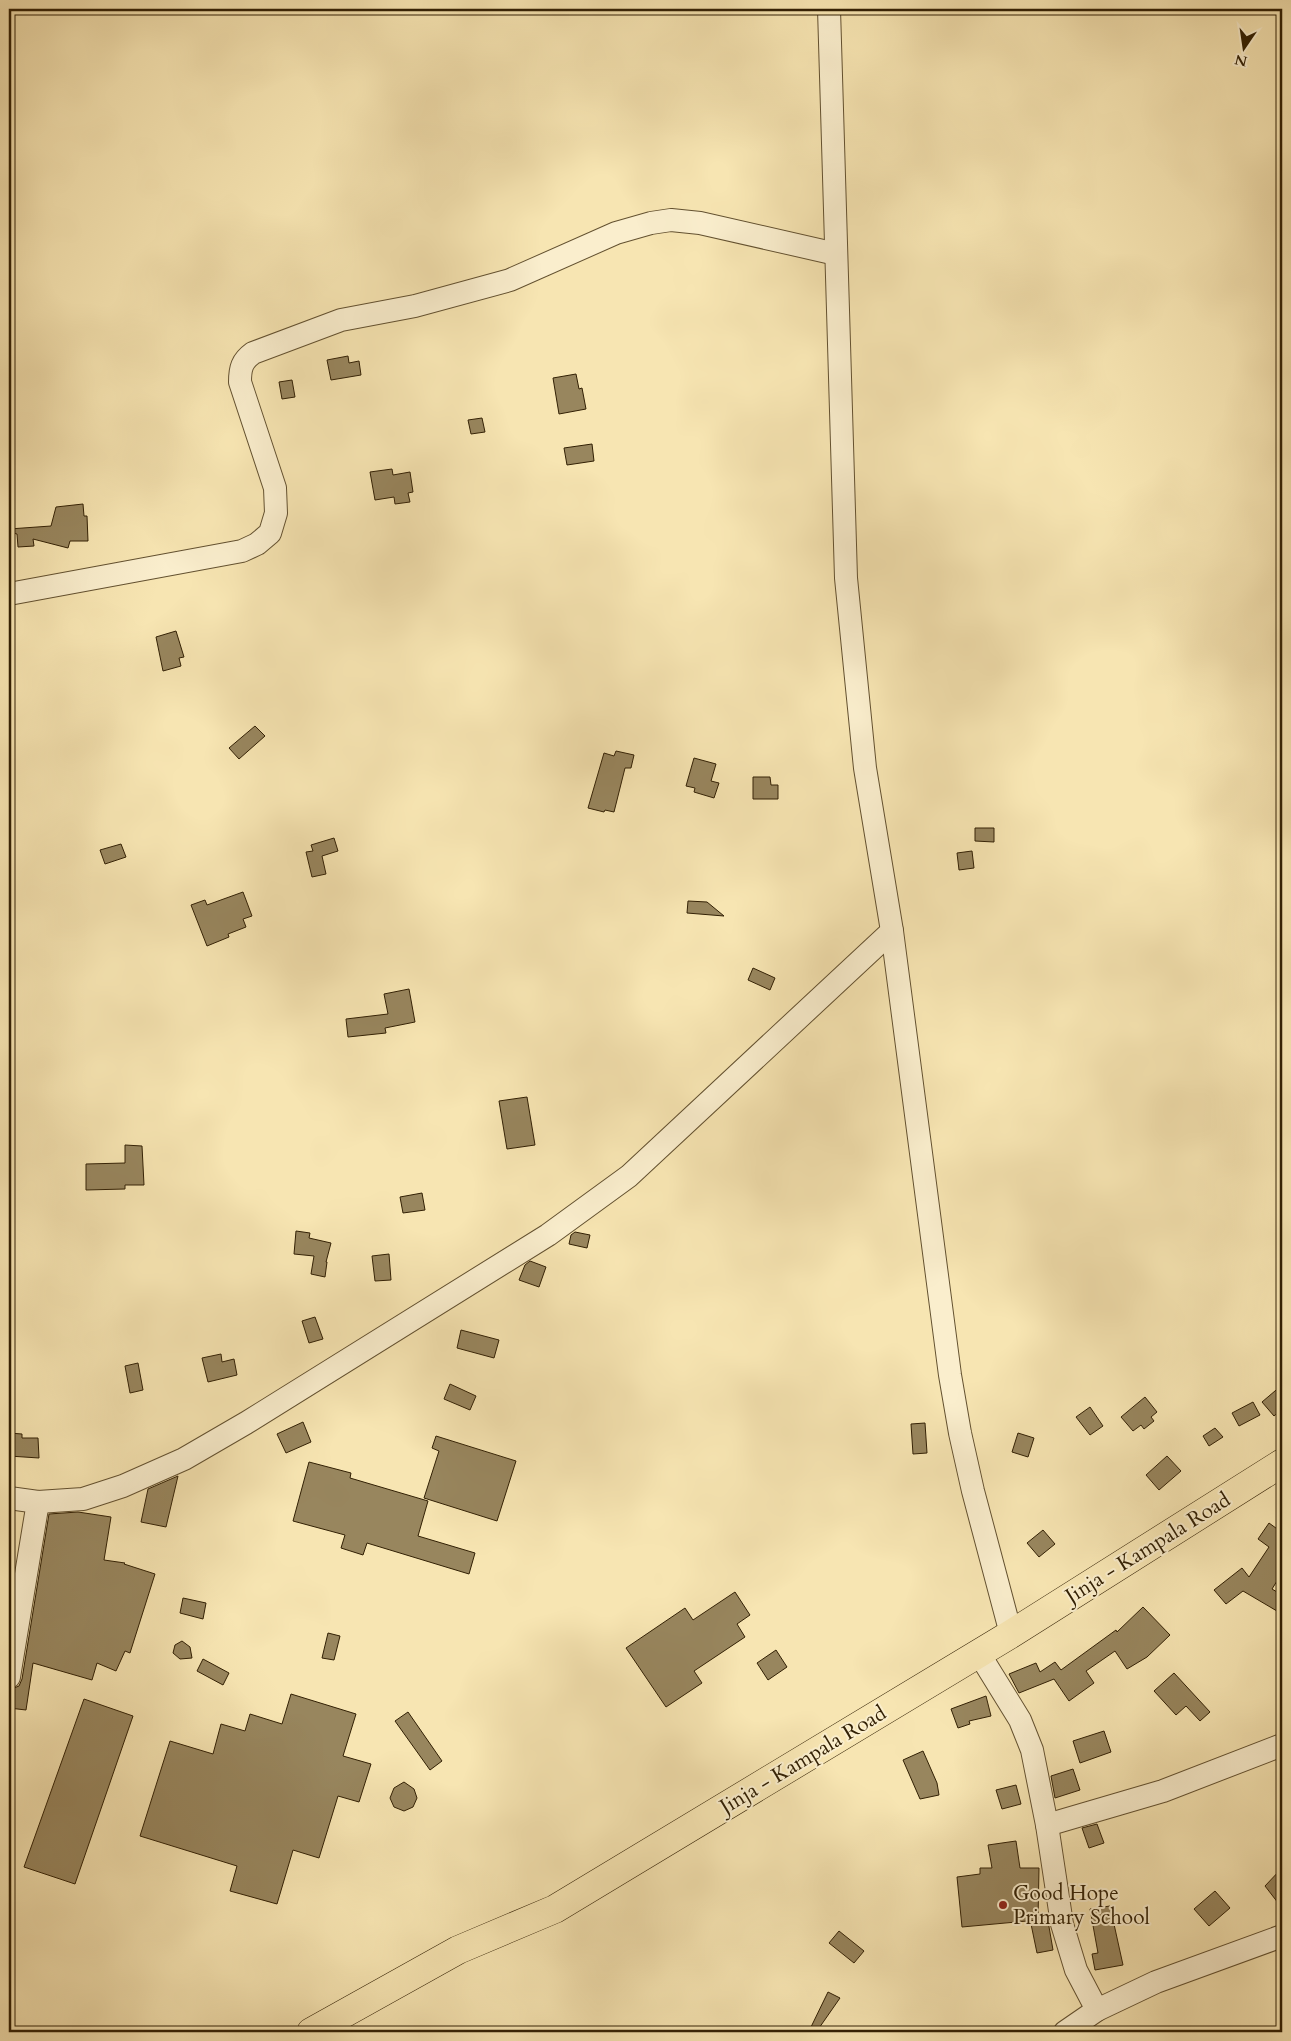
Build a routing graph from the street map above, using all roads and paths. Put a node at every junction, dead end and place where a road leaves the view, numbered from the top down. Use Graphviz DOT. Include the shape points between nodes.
graph roads {
  1 [pos="829,9"];
  2 [pos="836,254"];
  3 [pos="9,594"];
  4 [pos="892,931"];
  5 [pos="1282,1463"];
  6 [pos="9,1498"];
  7 [pos="38,1502"];
  8 [pos="1011,1634"];
  9 [pos="978,1652"];
  10 [pos="9,1677"];
  11 [pos="1282,1745"];
  12 [pos="1046,1825"];
  13 [pos="1282,1936"];
  14 [pos="1097,2010"];
  15 [pos="311,2032"];
  16 [pos="1065,2032"];
  1 -- 2 [label="street"];
  2 -- 3 [label="street" via="700,223 671,220 652,223 616,233 510,280 415,306 341,320 253,353 245,359 240,370 240,382 275,488 276,513 270,533 242,551"];
  2 -- 4 [label="street" via="846,578 866,768"];
  4 -- 7 [label="street" via="629,1176 548,1235 184,1459 83,1499"];
  4 -- 8 [label="street" via="960,1433"];
  5 -- 8 [label="highway, Jinja - Kampala Road"];
  6 -- 7 [label="street"];
  7 -- 10 [label="street"];
  8 -- 9 [label="highway, Jinja - Kampala Road"];
  9 -- 12 [label="street" via="1020,1720 1032,1750"];
  9 -- 15 [label="highway, Jinja - Kampala Road" via="555,1909 458,1950"];
  11 -- 12 [label="street" via="1163,1791"];
  12 -- 14 [label="street" via="1062,1924 1076,1970"];
  13 -- 14 [label="street" via="1156,1982"];
  14 -- 16 [label="street"];
}
